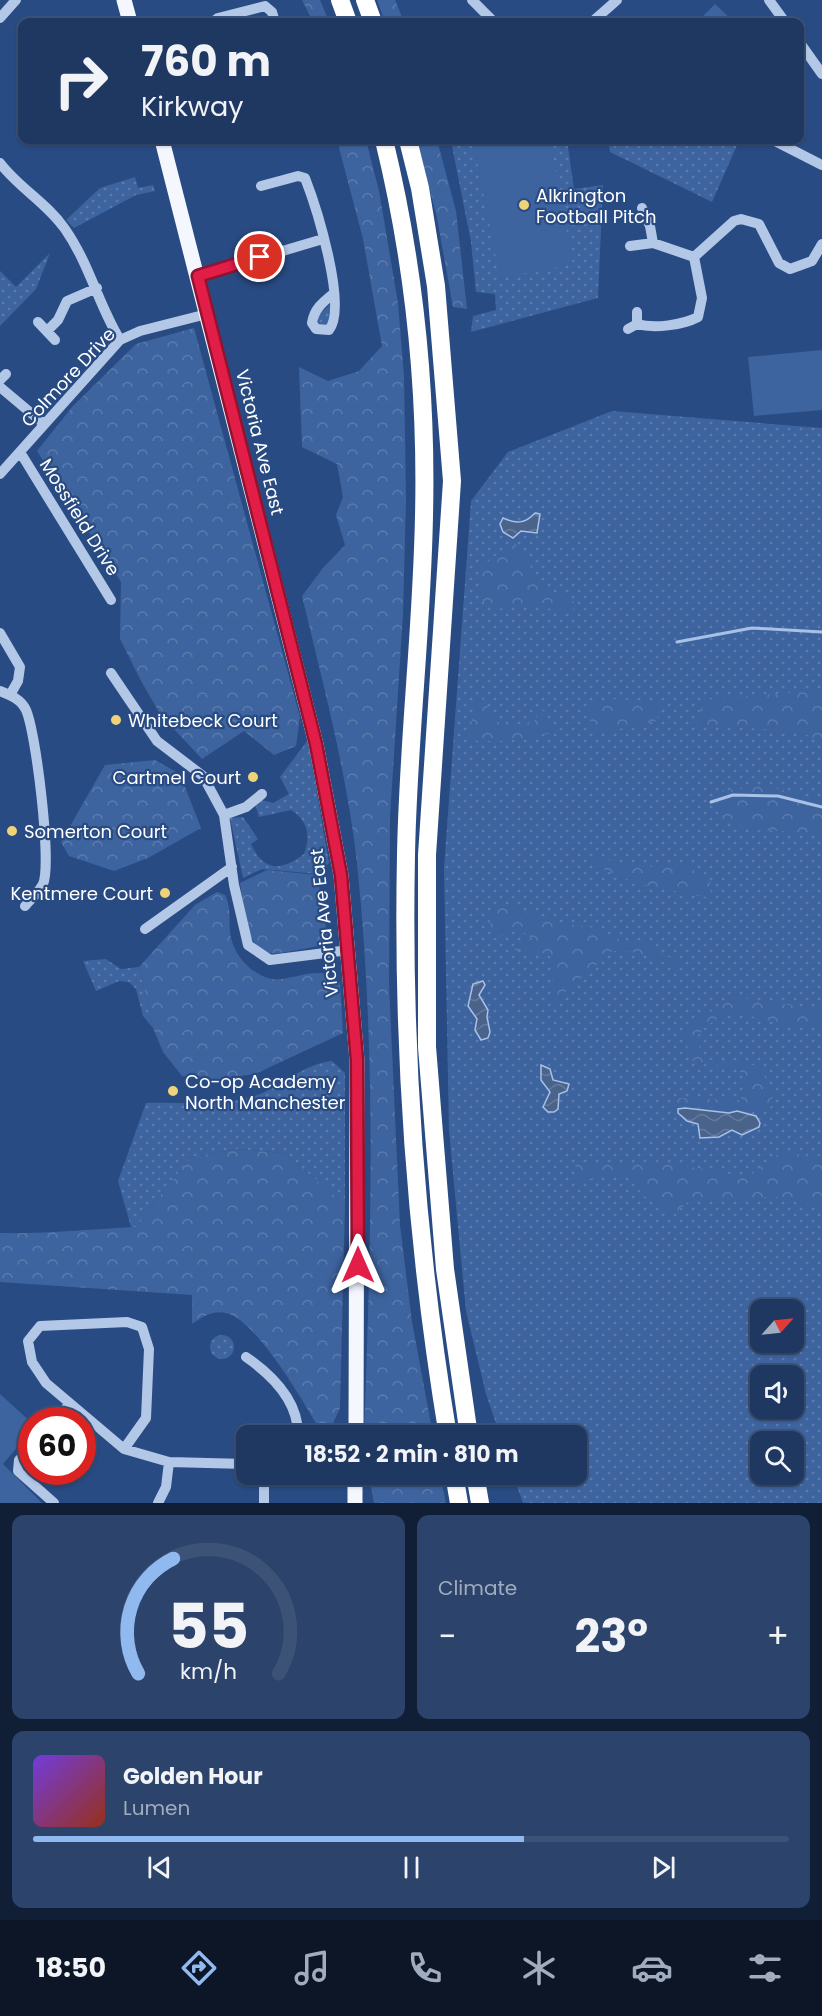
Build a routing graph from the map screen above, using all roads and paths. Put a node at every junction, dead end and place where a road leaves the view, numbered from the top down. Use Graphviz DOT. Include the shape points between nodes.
graph roads {
  1 [pos="16,0"];
  2 [pos="124,0"];
  3 [pos="340,0"];
  4 [pos="365,0"];
  5 [pos="472,0"];
  6 [pos="617,0"];
  7 [pos="769,0"];
  8 [pos="247,5"];
  9 [pos="273,17"];
  10 [pos="0,18"];
  11 [pos="129,18"];
  12 [pos="218,18"];
  13 [pos="347,18"];
  14 [pos="372,18"];
  15 [pos="490,18"];
  16 [pos="597,18"];
  17 [pos="782,18"];
  18 [pos="804,49"];
  19 [pos="822,74"];
  20 [pos="163,144"];
  21 [pos="385,144"];
  22 [pos="409,144"];
  23 [pos="781,144"];
  24 [pos="0,163"];
  25 [pos="822,165"];
  26 [pos="261,186"];
  27 [pos="642,208"];
  28 [pos="323,238"];
  29 [pos="653,243"];
  30 [pos="822,244"];
  31 [pos="630,246"];
  32 [pos="694,257"];
  33 [pos="198,276"];
  34 [pos="97,288"];
  35 [pos="334,294"];
  36 [pos="637,312"];
  37 [pos="207,314"];
  38 [pos="38,322"];
  39 [pos="47,331"];
  40 [pos="55,340"];
  41 [pos="120,340"];
  42 [pos="0,387"];
  43 [pos="44,424"];
  44 [pos="20,452"];
  45 [pos="0,474"];
  46 [pos="111,600"];
  47 [pos="0,633"];
  48 [pos="111,673"];
  49 [pos="5,693"];
  50 [pos="262,794"];
  51 [pos="224,815"];
  52 [pos="232,867"];
  53 [pos="25,906"];
  54 [pos="145,929"];
  55 [pos="349,950"];
  56 [pos="246,1357"];
  57 [pos="69,1405"];
  58 [pos="298,1425"];
  59 [pos="356,1425"];
  60 [pos="446,1425"];
  61 [pos="467,1425"];
  62 [pos="124,1449"];
  63 [pos="169,1462"];
  64 [pos="236,1464"];
  65 [pos="34,1485"];
  66 [pos="264,1485"];
  67 [pos="355,1485"];
  68 [pos="456,1485"];
  69 [pos="477,1485"];
  70 [pos="54,1503"];
  71 [pos="158,1503"];
  72 [pos="264,1503"];
  73 [pos="356,1503"];
  74 [pos="459,1503"];
  75 [pos="480,1503"];
  1 -- 10 [label="street"];
  2 -- 11 [label="main road"];
  3 -- 13 [label="highway"];
  4 -- 14 [label="highway"];
  5 -- 15 [label="street"];
  6 -- 16 [label="street"];
  7 -- 17 [label="street"];
  8 -- 9 [label="street" via="265,6"];
  8 -- 12 [label="street"];
  18 -- 19 [label="street"];
  20 -- 33 [label="main road, Victoria Ave East"];
  21 -- 60 [label="highway" via="413,289 422,379 424,518 406,852 406,1044 423,1271"];
  22 -- 61 [label="highway" via="436,286 452,481 427,855 427,1047 445,1269"];
  23 -- 25 [label="street"];
  24 -- 34 [label="street" via="62,224"];
  26 -- 28 [label="street" via="298,176 305,178"];
  27 -- 29 [label="street"];
  28 -- 33 [label="street"];
  28 -- 35 [label="street"];
  29 -- 31 [label="street"];
  29 -- 32 [label="street"];
  30 -- 32 [label="street" via="812,261 790,269 779,264 759,224 741,219"];
  32 -- 36 [label="street" via="702,321 651,328 633,326"];
  33 -- 37 [label="main road, Victoria Ave East"];
  34 -- 39 [label="street" via="67,301 58,320"];
  34 -- 41 [label="street"];
  37 -- 41 [label="street, Colmore Drive"];
  37 -- 55 [label="main road, Victoria Ave East" via="316,744 341,875"];
  38 -- 39 [label="street"];
  39 -- 40 [label="street"];
  41 -- 43 [label="street, Colmore Drive"];
  42 -- 43 [label="street"];
  43 -- 44 [label="street, Colmore Drive"];
  44 -- 45 [label="street, Colmore Drive"];
  44 -- 46 [label="street, Mossfield Drive"];
  47 -- 49 [label="street" via="20,667 20,675"];
  48 -- 51 [label="street" via="157,741 203,776"];
  49 -- 53 [label="street" via="25,708 33,740 45,850 42,886"];
  50 -- 51 [label="street" via="246,807"];
  51 -- 52 [label="street"];
  52 -- 54 [label="street"];
  52 -- 55 [label="street" via="248,945 270,960"];
  55 -- 59 [label="main road, Victoria Ave East" via="357,1060"];
  56 -- 58 [label="street" via="282,1391"];
  57 -- 62 [label="street"];
  57 -- 62 [label="street" via="46,1383 32,1362 28,1341 34,1331 46,1324 127,1322 142,1327 149,1349 146,1418"];
  62 -- 63 [label="street"];
  63 -- 64 [label="street"];
  63 -- 71 [label="street" via="166,1487"];
  65 -- 70 [label="street"];
  66 -- 72 [label="street"];
  67 -- 73 [label="main road"];
  68 -- 74 [label="highway"];
  69 -- 75 [label="highway"];
}
